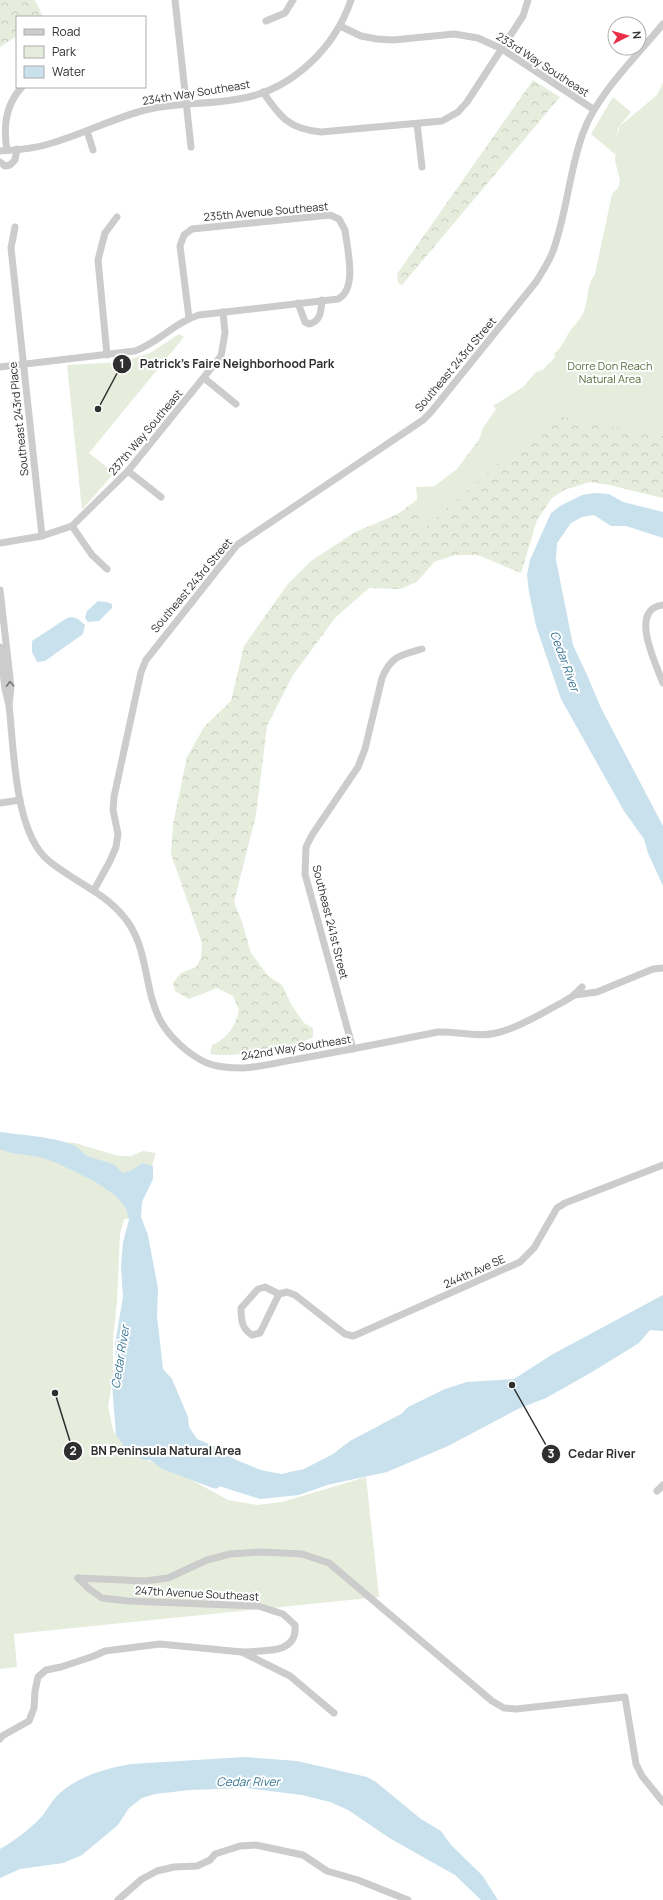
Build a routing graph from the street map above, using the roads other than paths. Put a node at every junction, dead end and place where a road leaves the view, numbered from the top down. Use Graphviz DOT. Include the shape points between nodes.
graph roads {
  1 [pos="175,0"];
  2 [pos="293,0"];
  3 [pos="351,0"];
  4 [pos="528,0"];
  5 [pos="266,21"];
  6 [pos="663,24"];
  7 [pos="340,26"];
  8 [pos="502,49"];
  9 [pos="21,88"];
  10 [pos="264,92"];
  11 [pos="187,104"];
  12 [pos="593,109"];
  13 [pos="417,124"];
  14 [pos="87,131"];
  15 [pos="191,147"];
  16 [pos="17,149"];
  17 [pos="3,150"];
  18 [pos="93,150"];
  19 [pos="0,162"];
  20 [pos="422,167"];
  21 [pos="117,218"];
  22 [pos="15,227"];
  23 [pos="322,300"];
  24 [pos="298,303"];
  25 [pos="223,312"];
  26 [pos="189,318"];
  27 [pos="107,355"];
  28 [pos="22,364"];
  29 [pos="0,367"];
  30 [pos="204,378"];
  31 [pos="236,404"];
  32 [pos="128,471"];
  33 [pos="161,497"];
  34 [pos="72,526"];
  35 [pos="42,536"];
  36 [pos="0,543"];
  37 [pos="107,568"];
  38 [pos="0,590"];
  39 [pos="663,605"];
  40 [pos="0,647"];
  41 [pos="422,649"];
  42 [pos="663,683"];
  43 [pos="9,705"];
  44 [pos="20,800"];
  45 [pos="0,803"];
  46 [pos="94,890"];
  47 [pos="663,968"];
  48 [pos="582,987"];
  49 [pos="574,995"];
  50 [pos="353,1049"];
  51 [pos="663,1165"];
  52 [pos="279,1294"];
  53 [pos="242,1652"];
  54 [pos="334,1713"];
  55 [pos="0,1739"];
  56 [pos="663,1802"];
  57 [pos="118,1900"];
  58 [pos="408,1900"];
  1 -- 11 [label="street"];
  2 -- 5 [label="street" via="285,13"];
  3 -- 7 [label="street, 234th Way Southeast"];
  4 -- 8 [label="street" via="524,16"];
  6 -- 12 [label="street, Southeast 243rd Street"];
  7 -- 8 [label="street, 233rd Way Southeast" via="361,36 377,39 462,35 485,40"];
  7 -- 10 [label="street, 234th Way Southeast" via="310,63"];
  8 -- 12 [label="street, 233rd Way Southeast"];
  8 -- 13 [label="street" via="458,112 442,121"];
  9 -- 17 [label="street" via="14,97 7,114"];
  10 -- 11 [label="street, 234th Way Southeast" via="244,98"];
  10 -- 13 [label="street" via="287,122 309,131"];
  11 -- 14 [label="street, 234th Way Southeast" via="144,111"];
  11 -- 15 [label="street"];
  12 -- 46 [label="street, Southeast 243rd Street" via="575,160 553,252 536,282 431,412 423,420 237,545 154,648 141,672 116,782 113,810 118,834 116,847"];
  13 -- 20 [label="street"];
  14 -- 16 [label="street, 234th Way Southeast" via="44,146"];
  14 -- 18 [label="street"];
  16 -- 17 [label="street, 234th Way Southeast"];
  16 -- 19 [label="street" via="15,160 10,165 5,166"];
  21 -- 27 [label="street" via="105,233 98,260"];
  22 -- 28 [label="street, Southeast 243rd Place" via="11,248"];
  23 -- 24 [label="street"];
  23 -- 24 [label="street" via="318,320 309,324 305,322"];
  23 -- 26 [label="street, 235th Avenue Southeast" via="346,294 350,282 345,230 333,216 198,228 184,235 180,246"];
  24 -- 25 [label="street"];
  25 -- 26 [label="street"];
  25 -- 30 [label="street, 237th Way Southeast" via="225,342 220,356"];
  26 -- 27 [label="street" via="145,347"];
  27 -- 28 [label="street"];
  28 -- 29 [label="street"];
  28 -- 35 [label="street, Southeast 243rd Place"];
  30 -- 31 [label="street"];
  30 -- 32 [label="street, 237th Way Southeast"];
  32 -- 33 [label="street"];
  32 -- 34 [label="street, 237th Way Southeast"];
  34 -- 35 [label="street, 237th Way Southeast"];
  34 -- 37 [label="street" via="92,556"];
  35 -- 36 [label="street, 237th Way Southeast"];
  43 -- 38 [label="street, one-way" via="11,688"];
  39 -- 42 [label="street" via="654,608 645,620"];
  40 -- 43 [label="street"];
  41 -- 50 [label="street, Southeast 241st Street" via="399,656 386,667 366,749 358,767 306,847 305,874"];
  43 -- 44 [label="street"];
  44 -- 45 [label="street"];
  44 -- 46 [label="street, 242nd Way Southeast" via="29,832 42,854"];
  46 -- 50 [label="street, 242nd Way Southeast" via="123,915 134,930 140,943 154,1006 161,1021 179,1044 192,1054 208,1063 243,1068"];
  47 -- 49 [label="street" via="653,969 597,992"];
  48 -- 49 [label="street, 242nd Way Southeast"];
  49 -- 50 [label="street, 242nd Way Southeast" via="496,1033 483,1035 438,1032"];
  51 -- 52 [label="street, 244th Ave SE" via="565,1203 558,1208 534,1248 520,1262 353,1336 345,1334 295,1295 287,1292"];
  52 -- 52 [label="street, 244th Ave SE" via="260,1333 252,1335 246,1332 241,1308 246,1301 258,1289 265,1287"];
  53 -- 54 [label="street" via="290,1676"];
  53 -- 55 [label="street" via="160,1644 104,1651 68,1665 46,1670 38,1677 34,1708 29,1721"];
  53 -- 56 [label="street, 247th Avenue Southeast" via="283,1648 290,1644 296,1634 295,1625 283,1614 258,1606 102,1598 78,1578 145,1581 168,1578 207,1560 230,1554 261,1552 302,1554 329,1563 492,1701 504,1708 516,1709 624,1697 636,1764 642,1776"];
  57 -- 58 [label="street" via="142,1879 157,1871 197,1866 210,1860 215,1854 240,1846 256,1845 303,1855 327,1871"];
}
